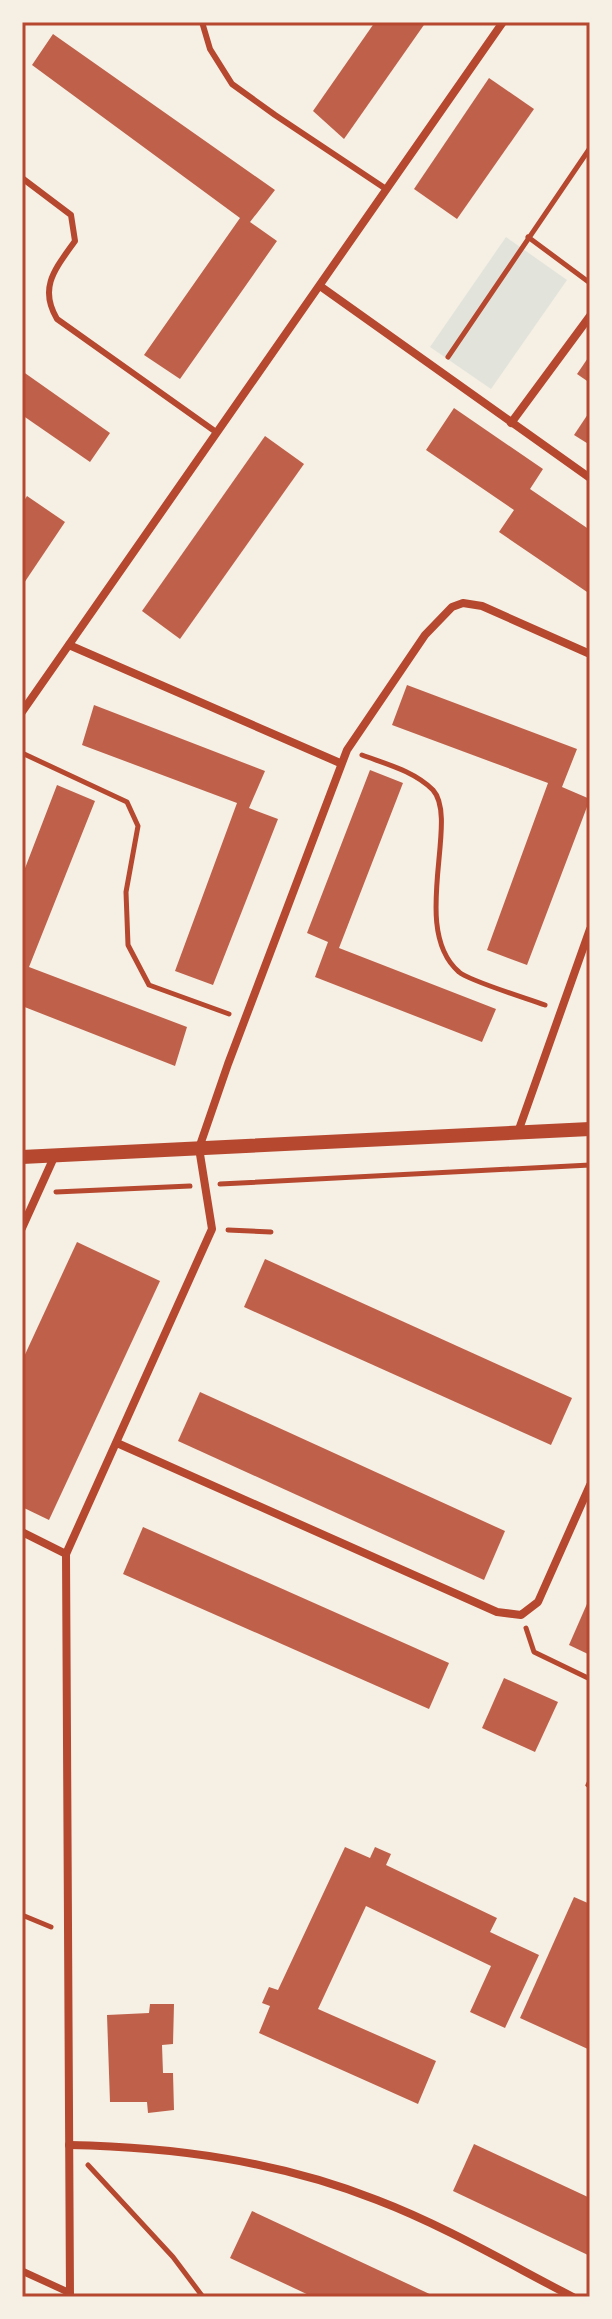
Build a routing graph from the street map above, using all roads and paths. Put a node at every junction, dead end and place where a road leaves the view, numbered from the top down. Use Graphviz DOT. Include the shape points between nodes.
graph roads {
  1 [pos="202,22"];
  2 [pos="503,22"];
  3 [pos="590,148"];
  4 [pos="22,178"];
  5 [pos="386,189"];
  6 [pos="528,237"];
  7 [pos="590,283"];
  8 [pos="320,286"];
  9 [pos="590,316"];
  10 [pos="438,371"];
  11 [pos="511,423"];
  12 [pos="216,432"];
  13 [pos="590,478"];
  14 [pos="69,645"];
  15 [pos="590,654"];
  16 [pos="22,712"];
  17 [pos="347,750"];
  18 [pos="22,753"];
  19 [pos="340,763"];
  20 [pos="590,929"];
  21 [pos="561,1011"];
  22 [pos="245,1020"];
  23 [pos="590,1129"];
  24 [pos="518,1132"];
  25 [pos="199,1148"];
  26 [pos="55,1155"];
  27 [pos="22,1157"];
  28 [pos="590,1165"];
  29 [pos="206,1185"];
  30 [pos="38,1193"];
  31 [pos="22,1228"];
  32 [pos="212,1229"];
  33 [pos="271,1232"];
  34 [pos="117,1443"];
  35 [pos="590,1485"];
  36 [pos="22,1532"];
  37 [pos="66,1554"];
  38 [pos="521,1615"];
  39 [pos="590,1679"];
  40 [pos="22,1915"];
  41 [pos="66,1933"];
  42 [pos="69,2145"];
  43 [pos="22,2271"];
  44 [pos="70,2295"];
  45 [pos="203,2297"];
  46 [pos="573,2297"];
  1 -- 5 [label="lane" via="210,49 232,84"];
  2 -- 5 [label="street"];
  3 -- 6 [label="path"];
  4 -- 12 [label="lane" via="71,215 75,241 51,274 48,304 57,319"];
  5 -- 8 [label="street"];
  6 -- 7 [label="path"];
  6 -- 10 [label="path"];
  8 -- 10 [label="street"];
  8 -- 12 [label="street"];
  9 -- 11 [label="street"];
  10 -- 11 [label="street"];
  11 -- 13 [label="street"];
  12 -- 14 [label="street"];
  14 -- 16 [label="street"];
  14 -- 19 [label="street"];
  15 -- 17 [label="street" via="482,606 452,607 425,635"];
  17 -- 19 [label="street"];
  17 -- 21 [label="path" via="411,773 435,792 443,813 435,881 438,925 445,952 460,973"];
  18 -- 22 [label="path" via="127,802 138,826 126,892 128,945 149,985"];
  19 -- 22 [label="street"];
  20 -- 21 [label="street"];
  21 -- 24 [label="street"];
  22 -- 25 [label="street"];
  23 -- 24 [label="street"];
  24 -- 25 [label="street"];
  25 -- 26 [label="street"];
  25 -- 29 [label="street"];
  26 -- 27 [label="street"];
  26 -- 30 [label="street"];
  28 -- 29 [label="path"];
  29 -- 30 [label="path"];
  29 -- 32 [label="street"];
  30 -- 31 [label="street"];
  32 -- 33 [label="path"];
  32 -- 34 [label="street"];
  34 -- 37 [label="street"];
  34 -- 38 [label="street" via="497,1612"];
  35 -- 38 [label="street" via="538,1602"];
  36 -- 37 [label="street"];
  37 -- 41 [label="street"];
  38 -- 39 [label="path" via="534,1652"];
  40 -- 41 [label="path"];
  41 -- 42 [label="street"];
  42 -- 44 [label="street"];
  42 -- 45 [label="path"];
  42 -- 46 [label="street" via="207,2155 333,2184 428,2222"];
  43 -- 44 [label="street"];
}
